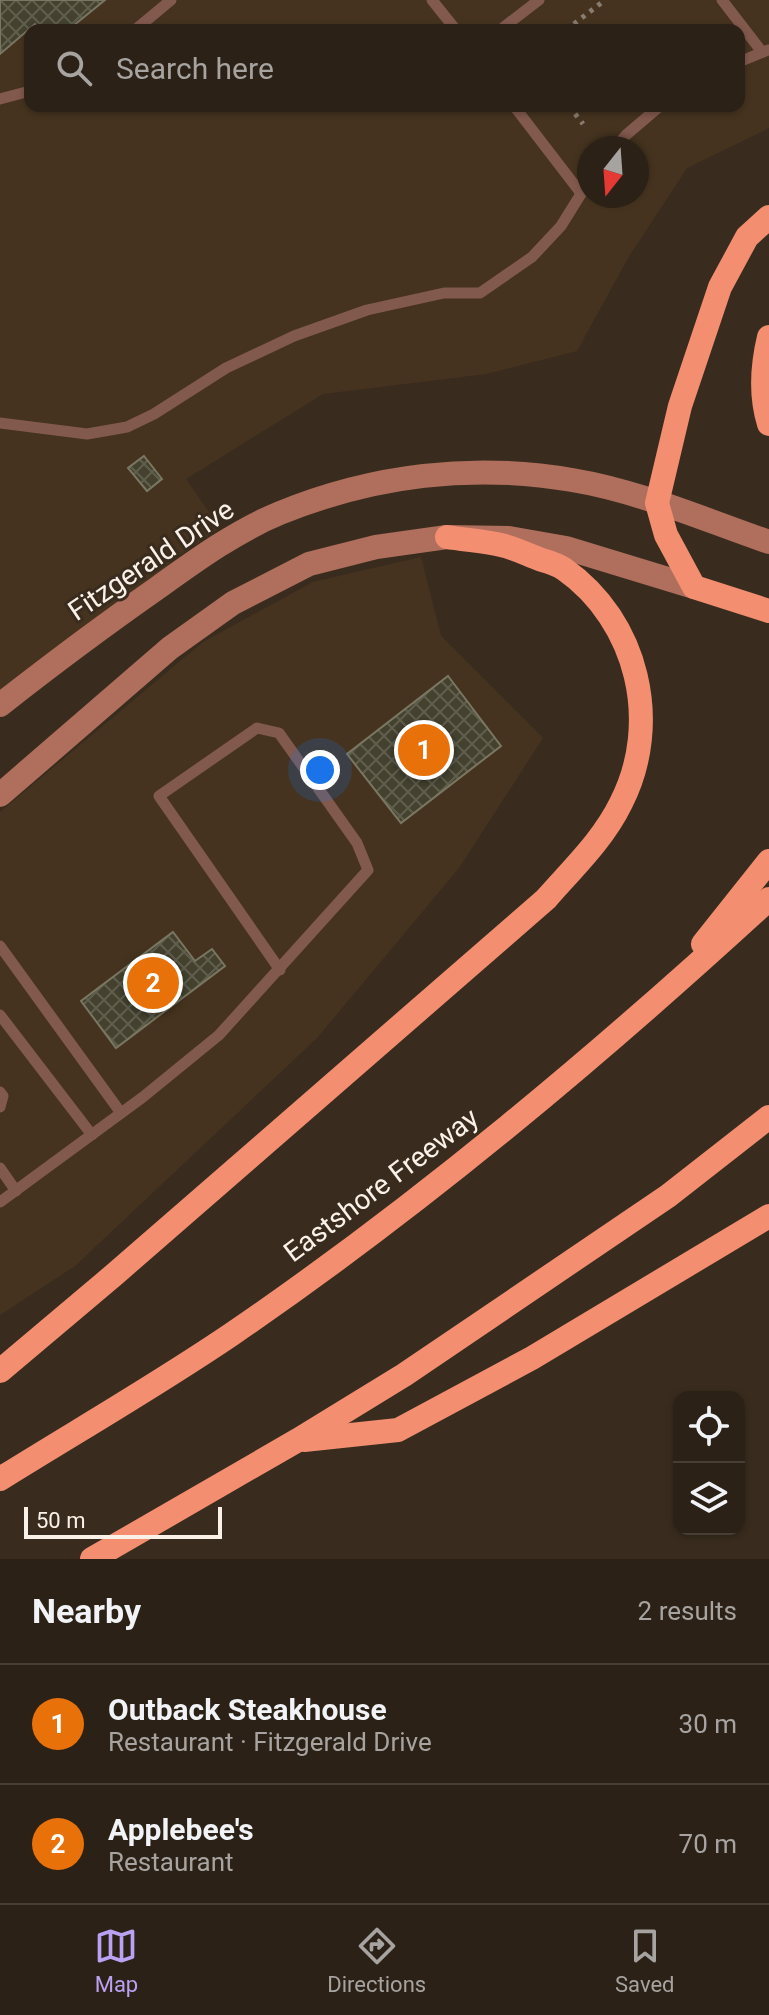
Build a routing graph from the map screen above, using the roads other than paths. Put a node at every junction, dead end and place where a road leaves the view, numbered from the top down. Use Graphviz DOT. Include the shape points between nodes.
graph roads {
  1 [pos="171,0"];
  2 [pos="432,0"];
  3 [pos="539,0"];
  4 [pos="722,0"];
  5 [pos="142,24"];
  6 [pos="451,24"];
  7 [pos="508,24"];
  8 [pos="743,24"];
  9 [pos="745,27"];
  10 [pos="766,51"];
  11 [pos="745,60"];
  12 [pos="24,93"];
  13 [pos="0,99"];
  14 [pos="519,112"];
  15 [pos="653,112"];
  16 [pos="625,136"];
  17 [pos="577,188"];
  18 [pos="577,197"];
  19 [pos="769,217"];
  20 [pos="769,337"];
  21 [pos="0,423"];
  22 [pos="769,424"];
  23 [pos="657,503"];
  24 [pos="447,537"];
  25 [pos="769,542"];
  26 [pos="694,587"];
  27 [pos="769,611"];
  28 [pos="0,705"];
  29 [pos="0,795"];
  30 [pos="769,861"];
  31 [pos="769,899"];
  32 [pos="0,946"];
  33 [pos="280,970"];
  34 [pos="653,1005"];
  35 [pos="0,1015"];
  36 [pos="0,1092"];
  37 [pos="0,1107"];
  38 [pos="121,1113"];
  39 [pos="769,1117"];
  40 [pos="92,1135"];
  41 [pos="0,1168"];
  42 [pos="16,1191"];
  43 [pos="0,1202"];
  44 [pos="769,1216"];
  45 [pos="0,1371"];
  46 [pos="298,1440"];
  47 [pos="0,1479"];
  48 [pos="92,1559"];
  1 -- 5 [label="lane"];
  2 -- 6 [label="lane"];
  3 -- 7 [label="lane"];
  4 -- 8 [label="lane"];
  9 -- 10 [label="lane"];
  10 -- 11 [label="lane"];
  12 -- 13 [label="lane"];
  14 -- 17 [label="lane"];
  15 -- 16 [label="lane"];
  18 -- 21 [label="lane" via="561,226 532,257 480,293 444,293 367,310 294,336 226,368 127,427 87,434"];
  19 -- 23 [label="highway" via="747,237 720,287 680,406"];
  20 -- 22 [label="highway" via="762,365"];
  23 -- 25 [label="main road, Fitzgerald Drive"];
  23 -- 26 [label="highway" via="666,535"];
  23 -- 28 [label="main road, Fitzgerald Drive" via="575,480 505,472 439,472 356,487 279,513 211,550"];
  24 -- 26 [label="main road" via="509,538 566,548"];
  24 -- 29 [label="main road" via="309,564 233,603 170,648"];
  24 -- 45 [label="highway" via="503,545 562,567 590,591 614,623 637,679 643,720 622,801 601,837 546,899"];
  26 -- 27 [label="highway"];
  30 -- 34 [label="highway"];
  31 -- 34 [label="highway, Eastshore Freeway"];
  32 -- 38 [label="lane"];
  33 -- 33 [label="lane" via="368,870 357,843 279,733 257,728 159,796"];
  33 -- 38 [label="lane" via="219,1035"];
  34 -- 47 [label="highway, Eastshore Freeway" via="528,1111 231,1334"];
  35 -- 40 [label="lane"];
  36 -- 37 [label="lane"];
  38 -- 40 [label="lane"];
  39 -- 46 [label="highway" via="668,1196 404,1375"];
  40 -- 42 [label="lane"];
  41 -- 42 [label="lane"];
  42 -- 43 [label="lane"];
  44 -- 46 [label="highway" via="532,1358 398,1430"];
  46 -- 48 [label="highway"];
}
